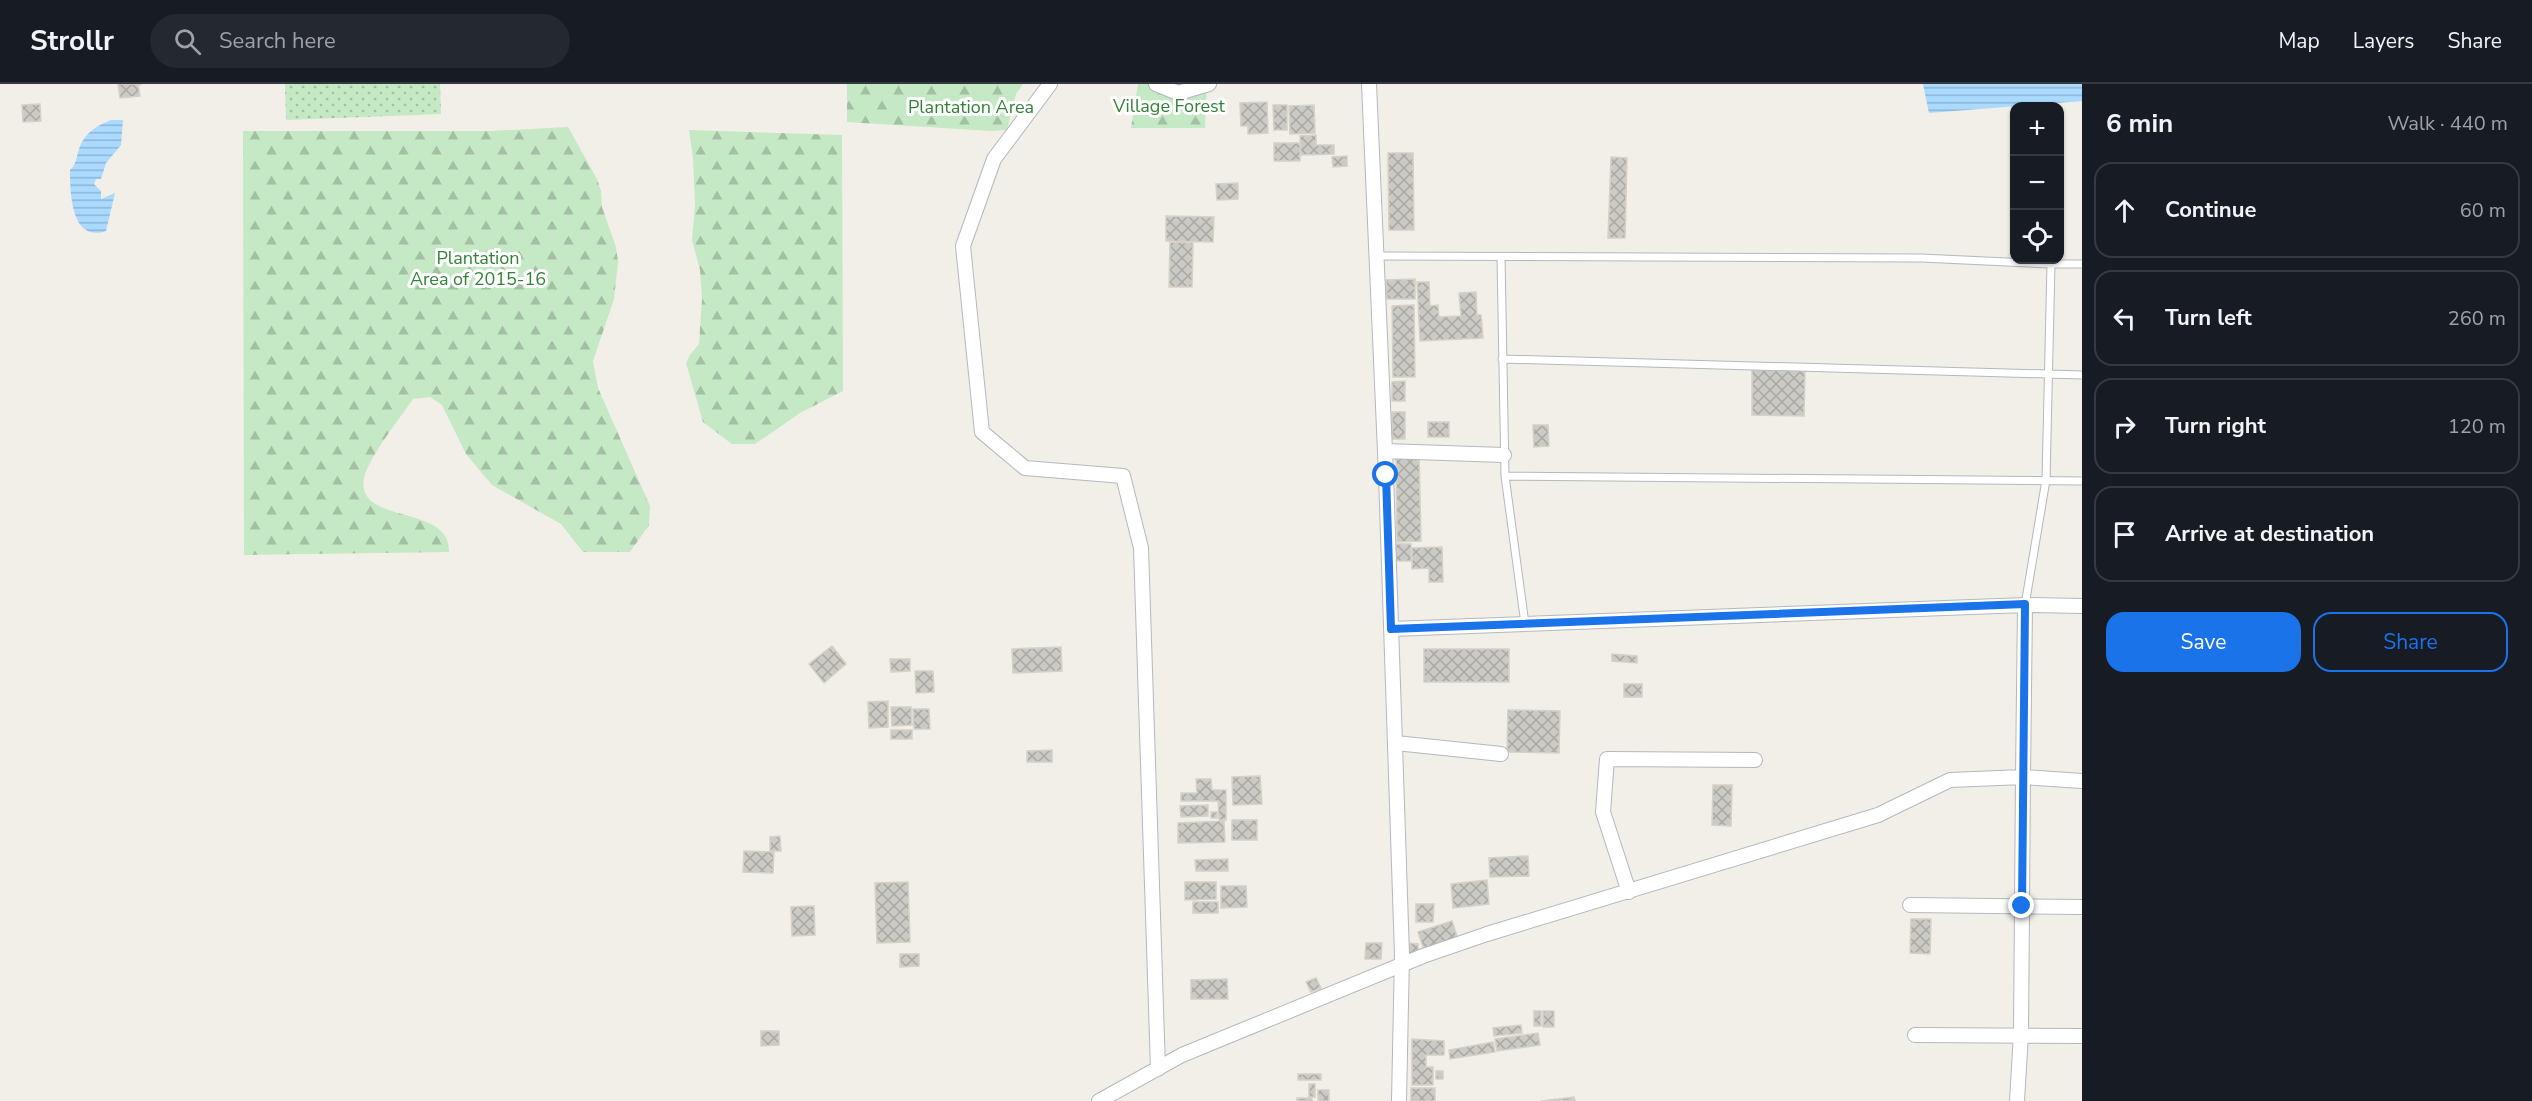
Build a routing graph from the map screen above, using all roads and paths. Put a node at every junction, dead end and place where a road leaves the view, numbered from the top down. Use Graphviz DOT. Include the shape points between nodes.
graph roads {
  1 [pos="1050,84"];
  2 [pos="1156,84"];
  3 [pos="1209,84"];
  4 [pos="1368,84"];
  5 [pos="1376,256"];
  6 [pos="1501,256"];
  7 [pos="2010,262"];
  8 [pos="2050,264"];
  9 [pos="2064,264"];
  10 [pos="2082,264"];
  11 [pos="1502,359"];
  12 [pos="2048,374"];
  13 [pos="2082,375"];
  14 [pos="1385,451"];
  15 [pos="1504,455"];
  16 [pos="1505,476"];
  17 [pos="2046,480"];
  18 [pos="2082,481"];
  19 [pos="2025,604"];
  20 [pos="2082,606"];
  21 [pos="1525,624"];
  22 [pos="1391,629"];
  23 [pos="1395,743"];
  24 [pos="1501,754"];
  25 [pos="1755,760"];
  26 [pos="2023,777"];
  27 [pos="2082,781"];
  28 [pos="1629,892"];
  29 [pos="1910,905"];
  30 [pos="2022,906"];
  31 [pos="2082,907"];
  32 [pos="1402,966"];
  33 [pos="2020,1034"];
  34 [pos="1915,1035"];
  35 [pos="2082,1036"];
  36 [pos="1158,1069"];
  37 [pos="1099,1101"];
  38 [pos="1399,1101"];
  39 [pos="2017,1101"];
  1 -- 36 [label="street" via="994,159 963,246 982,432 1025,468 1123,476 1141,548"];
  2 -- 3 [label="street" via="1178,93"];
  4 -- 5 [label="street"];
  5 -- 6 [label="lane"];
  5 -- 14 [label="street"];
  6 -- 7 [label="lane" via="1921,258"];
  6 -- 11 [label="lane"];
  8 -- 12 [label="lane"];
  9 -- 10 [label="lane"];
  11 -- 12 [label="lane"];
  11 -- 15 [label="lane"];
  12 -- 13 [label="lane"];
  12 -- 17 [label="lane"];
  14 -- 15 [label="street"];
  14 -- 22 [label="street"];
  15 -- 16 [label="lane"];
  16 -- 17 [label="lane"];
  16 -- 21 [label="lane"];
  17 -- 18 [label="lane"];
  17 -- 19 [label="lane"];
  19 -- 20 [label="street"];
  19 -- 21 [label="street"];
  19 -- 26 [label="street"];
  21 -- 22 [label="street"];
  22 -- 23 [label="street"];
  23 -- 24 [label="street"];
  23 -- 32 [label="street"];
  25 -- 28 [label="street" via="1607,759 1603,812"];
  26 -- 27 [label="street"];
  26 -- 28 [label="street" via="1950,780 1878,815"];
  26 -- 30 [label="street"];
  28 -- 32 [label="street" via="1486,934"];
  29 -- 30 [label="street"];
  30 -- 31 [label="street"];
  30 -- 33 [label="street"];
  32 -- 36 [label="street" via="1182,1055"];
  32 -- 38 [label="street"];
  33 -- 34 [label="street"];
  33 -- 35 [label="street"];
  33 -- 39 [label="street"];
  36 -- 37 [label="street"];
}
